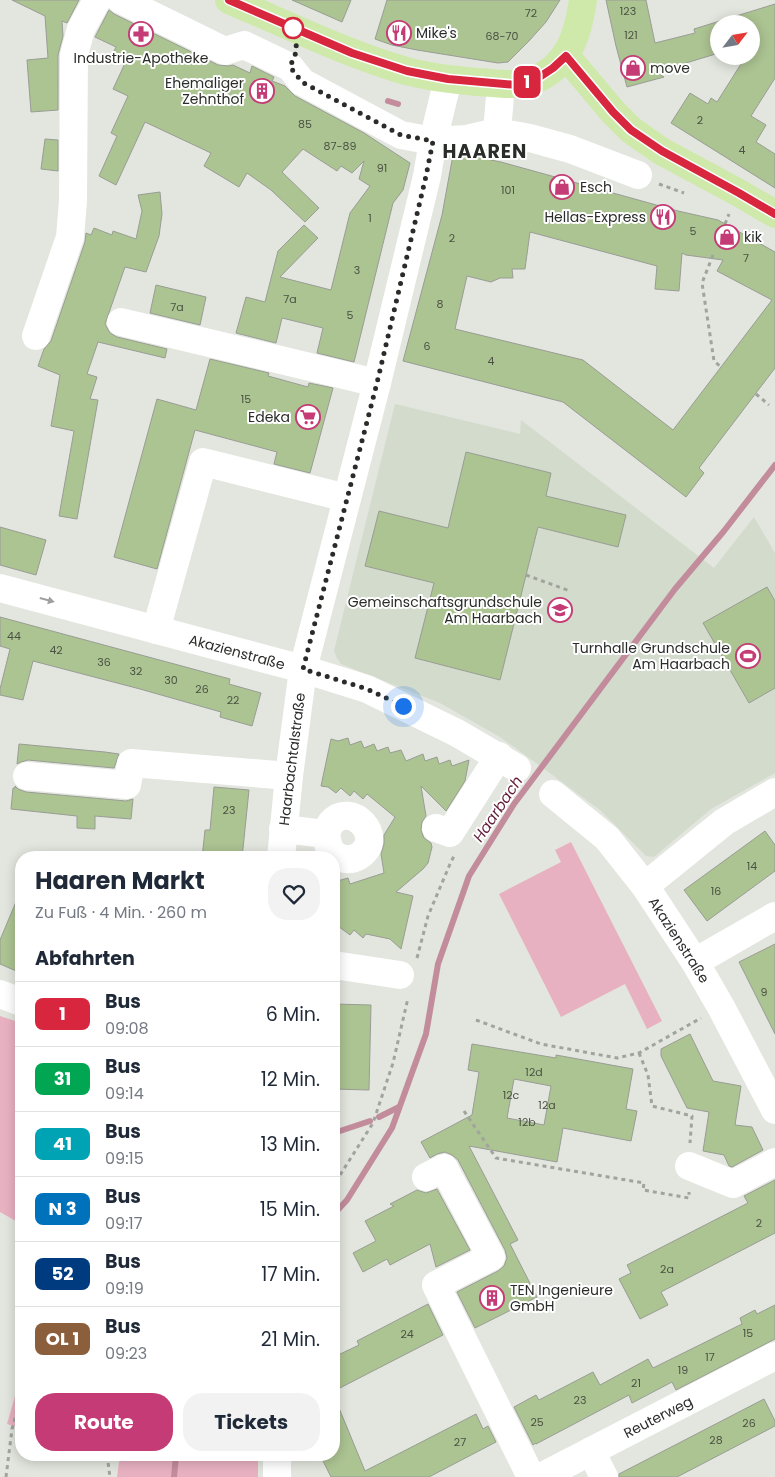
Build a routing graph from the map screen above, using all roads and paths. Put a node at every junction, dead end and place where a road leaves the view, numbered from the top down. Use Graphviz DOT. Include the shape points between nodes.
graph roads {
  1 [pos="97,0"];
  2 [pos="121,0"];
  3 [pos="229,0"];
  4 [pos="583,0"];
  5 [pos="256,11"];
  6 [pos="304,32"];
  7 [pos="244,45"];
  8 [pos="566,56"];
  9 [pos="290,67"];
  10 [pos="448,79"];
  11 [pos="501,84"];
  12 [pos="497,132"];
  13 [pos="433,141"];
  14 [pos="638,175"];
  15 [pos="730,211"];
  16 [pos="775,214"];
  17 [pos="725,224"];
  18 [pos="713,255"];
  19 [pos="121,322"];
  20 [pos="36,336"];
  21 [pos="721,367"];
  22 [pos="377,383"];
  23 [pos="756,394"];
  24 [pos="769,405"];
  25 [pos="348,498"];
  26 [pos="526,575"];
  27 [pos="0,588"];
  28 [pos="570,591"];
  29 [pos="156,630"];
  30 [pos="303,669"];
  31 [pos="27,776"];
  32 [pos="289,776"];
  33 [pos="775,792"];
  34 [pos="554,794"];
  35 [pos="436,828"];
  36 [pos="284,829"];
  37 [pos="326,834"];
  38 [pos="282,851"];
  39 [pos="645,886"];
  40 [pos="775,916"];
  41 [pos="695,962"];
  42 [pos="340,966"];
  43 [pos="400,975"];
  44 [pos="0,994"];
  45 [pos="15,1000"];
  46 [pos="721,1007"];
  47 [pos="476,1020"];
  48 [pos="639,1053"];
  49 [pos="464,1110"];
  50 [pos="775,1110"];
  51 [pos="775,1162"];
  52 [pos="688,1166"];
  53 [pos="426,1177"];
  54 [pos="775,1356"];
  55 [pos="15,1420"];
  56 [pos="591,1452"];
  57 [pos="108,1461"];
  58 [pos="277,1461"];
  59 [pos="6,1477"];
  60 [pos="110,1477"];
  61 [pos="277,1477"];
  62 [pos="531,1477"];
  63 [pos="541,1477"];
  64 [pos="604,1477"];
  1 -- 20 [label="street" via="81,29 74,55 70,237"];
  2 -- 7 [label="street" via="225,51"];
  3 -- 5 [label="main road"];
  4 -- 8 [label="main road" via="579,26"];
  5 -- 6 [label="main road"];
  5 -- 7 [label="street"];
  6 -- 9 [label="street"];
  6 -- 10 [label="main road" via="352,53 407,71"];
  7 -- 9 [label="street"];
  8 -- 11 [label="main road" via="535,80 517,85"];
  8 -- 16 [label="main road" via="631,130 662,151"];
  9 -- 13 [label="street" via="302,82 401,135"];
  10 -- 11 [label="main road"];
  10 -- 13 [label="street, Haarbachtalstraße"];
  11 -- 12 [label="street"];
  12 -- 13 [label="street" via="467,139"];
  12 -- 14 [label="street" via="570,149"];
  13 -- 22 [label="street, Haarbachtalstraße"];
  15 -- 17 [label="path"];
  18 -- 21 [label="path" via="702,283 714,361"];
  19 -- 22 [label="street"];
  22 -- 25 [label="street, Haarbachtalstraße"];
  23 -- 24 [label="path"];
  25 -- 29 [label="street" via="203,462"];
  25 -- 30 [label="street, Haarbachtalstraße"];
  26 -- 28 [label="path"];
  27 -- 29 [label="street, Akazienstraße, one-way"];
  29 -- 30 [label="street, Akazienstraße"];
  30 -- 32 [label="street, Haarbachtalstraße"];
  30 -- 35 [label="street, Akazienstraße" via="367,689 508,762 450,833"];
  31 -- 32 [label="street" via="127,785 131,763"];
  32 -- 36 [label="street, Haarbachtalstraße"];
  33 -- 39 [label="street" via="724,822"];
  34 -- 39 [label="street, Akazienstraße" via="607,838"];
  36 -- 37 [label="street"];
  36 -- 38 [label="street, Haarbachtalstraße"];
  39 -- 41 [label="street, Akazienstraße"];
  40 -- 41 [label="street"];
  41 -- 46 [label="street, Akazienstraße"];
  42 -- 43 [label="street"];
  44 -- 45 [label="street"];
  46 -- 48 [label="path"];
  46 -- 50 [label="street, Akazienstraße"];
  47 -- 48 [label="path" via="541,1044 617,1058"];
  48 -- 52 [label="path" via="648,1075 652,1106 692,1116"];
  49 -- 52 [label="path" via="496,1158 644,1183 643,1190 688,1198"];
  51 -- 52 [label="street" via="732,1184"];
  53 -- 62 [label="street" via="444,1168 491,1257 436,1285"];
  54 -- 56 [label="street, Reuterweg"];
  55 -- 59 [label="path"];
  56 -- 63 [label="street, Reuterweg"];
  56 -- 64 [label="street"];
  57 -- 60 [label="path"];
  58 -- 61 [label="street"];
}
